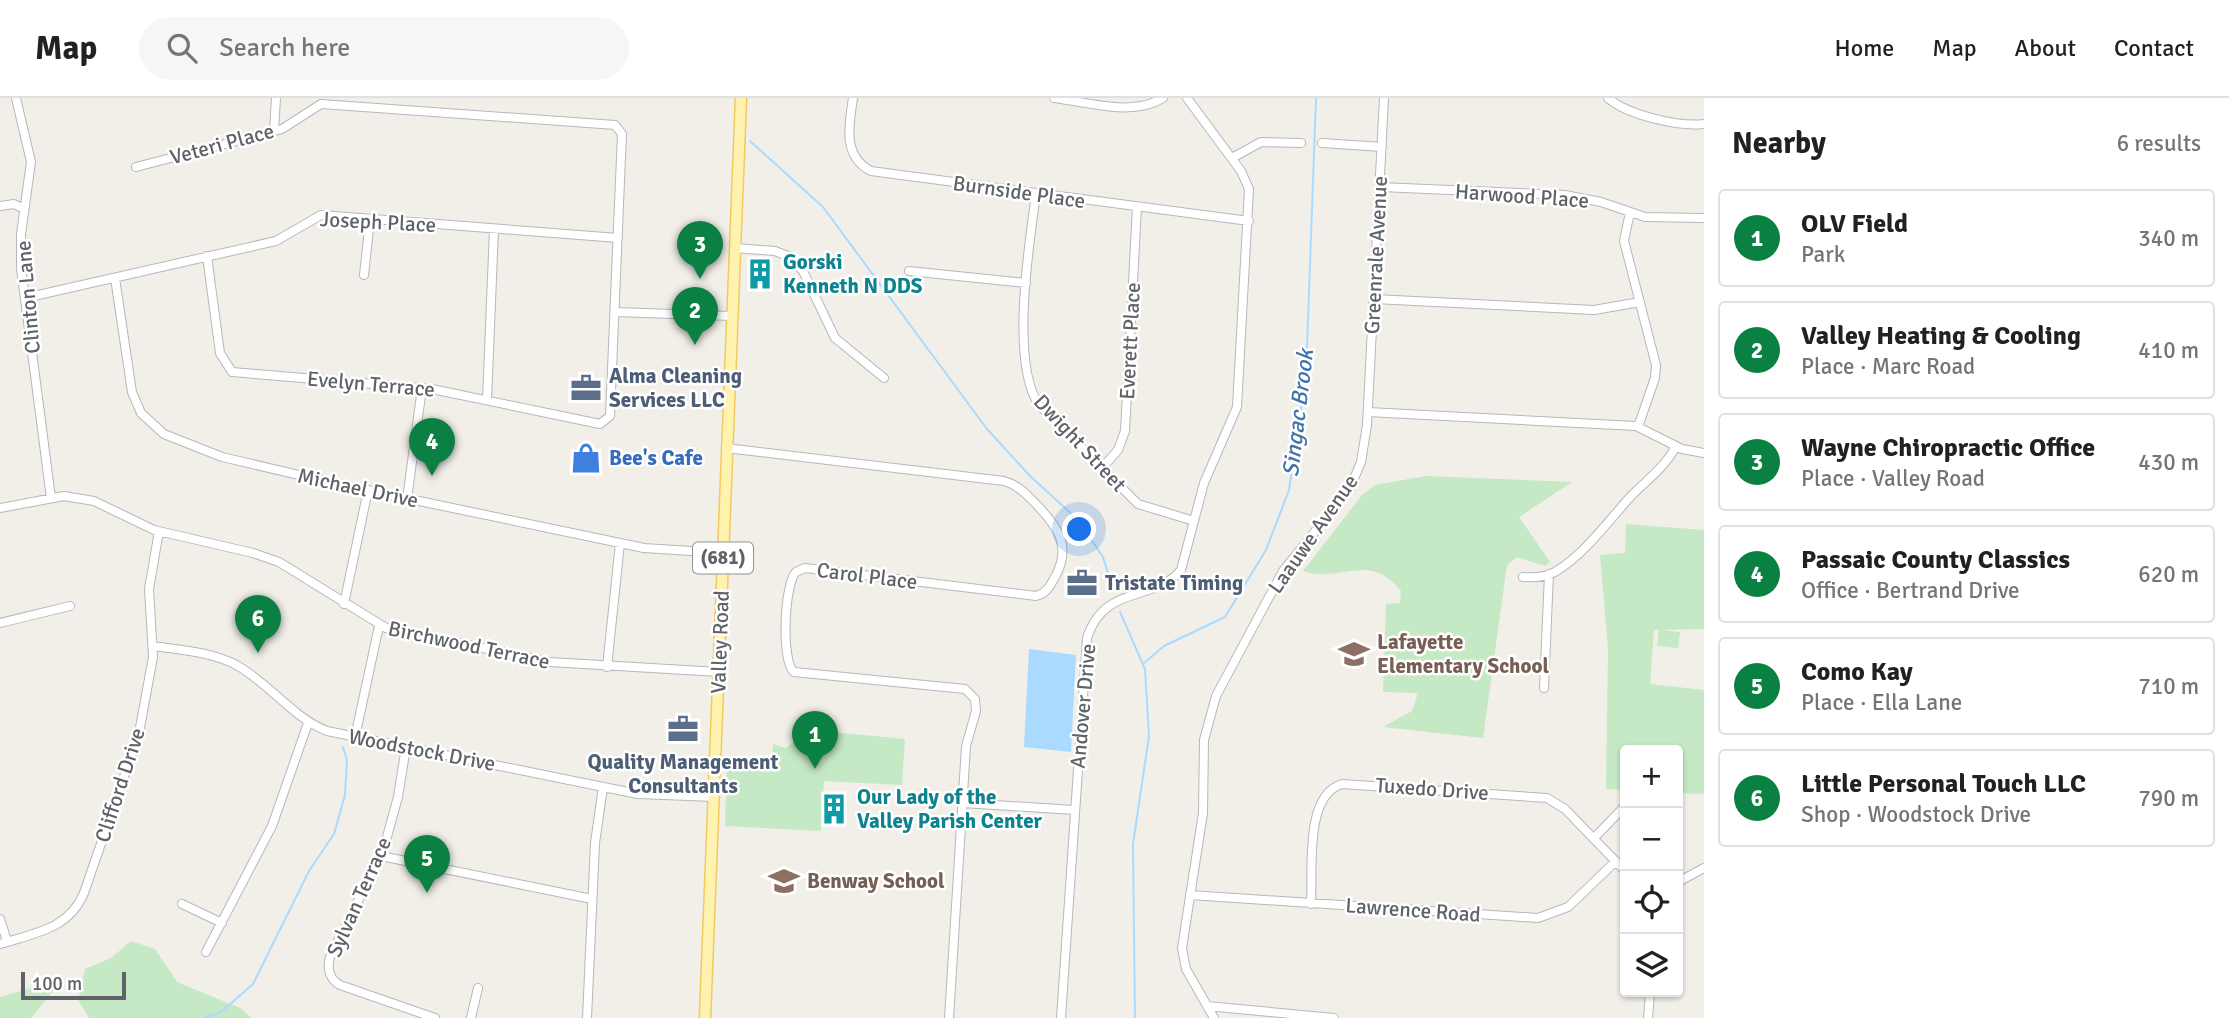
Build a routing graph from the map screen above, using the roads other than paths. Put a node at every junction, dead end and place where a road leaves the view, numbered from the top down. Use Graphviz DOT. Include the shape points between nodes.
graph roads {
  1 [pos="16,98"];
  2 [pos="276,98"];
  3 [pos="741,98"];
  4 [pos="853,98"];
  5 [pos="1054,98"];
  6 [pos="1163,98"];
  7 [pos="1187,98"];
  8 [pos="1384,98"];
  9 [pos="1608,98"];
  10 [pos="1704,124"];
  11 [pos="274,131"];
  12 [pos="1301,143"];
  13 [pos="1322,143"];
  14 [pos="1382,147"];
  15 [pos="1231,158"];
  16 [pos="136,167"];
  17 [pos="1380,187"];
  18 [pos="1036,194"];
  19 [pos="0,206"];
  20 [pos="1137,207"];
  21 [pos="24,209"];
  22 [pos="1630,212"];
  23 [pos="1704,218"];
  24 [pos="370,219"];
  25 [pos="1248,221"];
  26 [pos="494,229"];
  27 [pos="618,238"];
  28 [pos="735,248"];
  29 [pos="207,256"];
  30 [pos="909,271"];
  31 [pos="364,275"];
  32 [pos="115,278"];
  33 [pos="1026,283"];
  34 [pos="25,298"];
  35 [pos="1374,299"];
  36 [pos="1640,302"];
  37 [pos="615,312"];
  38 [pos="732,316"];
  39 [pos="884,378"];
  40 [pos="422,387"];
  41 [pos="487,400"];
  42 [pos="1368,412"];
  43 [pos="1638,427"];
  44 [pos="1676,446"];
  45 [pos="726,448"];
  46 [pos="1704,453"];
  47 [pos="1102,468"];
  48 [pos="368,490"];
  49 [pos="51,498"];
  50 [pos="407,499"];
  51 [pos="0,508"];
  52 [pos="1194,521"];
  53 [pos="159,531"];
  54 [pos="620,543"];
  55 [pos="723,553"];
  56 [pos="1549,574"];
  57 [pos="1523,578"];
  58 [pos="344,604"];
  59 [pos="70,606"];
  60 [pos="0,623"];
  61 [pos="379,626"];
  62 [pos="153,646"];
  63 [pos="607,667"];
  64 [pos="719,671"];
  65 [pos="1544,688"];
  66 [pos="309,723"];
  67 [pos="355,737"];
  68 [pos="406,747"];
  69 [pos="603,786"];
  70 [pos="714,797"];
  71 [pos="962,803"];
  72 [pos="1623,808"];
  73 [pos="1074,810"];
  74 [pos="1594,838"];
  75 [pos="381,856"];
  76 [pos="1616,861"];
  77 [pos="1620,865"];
  78 [pos="1704,868"];
  79 [pos="1683,879"];
  80 [pos="1190,895"];
  81 [pos="592,899"];
  82 [pos="182,904"];
  83 [pos="1311,904"];
  84 [pos="0,919"];
  85 [pos="222,923"];
  86 [pos="4,943"];
  87 [pos="206,952"];
  88 [pos="478,988"];
  89 [pos="1650,997"];
  90 [pos="1207,1006"];
  91 [pos="1241,1011"];
  92 [pos="435,1018"];
  93 [pos="471,1018"];
  94 [pos="587,1018"];
  95 [pos="705,1018"];
  96 [pos="949,1018"];
  97 [pos="1062,1018"];
  98 [pos="1214,1018"];
  99 [pos="1233,1018"];
  100 [pos="1334,1018"];
  101 [pos="1648,1018"];
  1 -- 21 [label="street, Clinton Lane" via="31,162"];
  2 -- 11 [label="street"];
  3 -- 28 [label="main road, Valley Road / (681)"];
  4 -- 18 [label="street, Burnside Place" via="849,141 865,168"];
  5 -- 6 [label="street" via="1131,108"];
  7 -- 15 [label="street, Andover Drive"];
  8 -- 14 [label="street, Greenrale Avenue"];
  9 -- 10 [label="street" via="1619,106 1674,123"];
  11 -- 16 [label="street, Veteri Place"];
  11 -- 27 [label="street, Veteri Place" via="291,125 314,106 328,103 615,125 621,130 622,144"];
  12 -- 15 [label="street" via="1261,142"];
  13 -- 14 [label="street"];
  14 -- 17 [label="street, Greenrale Avenue"];
  15 -- 25 [label="street, Andover Drive" via="1249,189"];
  17 -- 22 [label="street, Harwood Place" via="1565,195"];
  17 -- 35 [label="street, Greenrale Avenue"];
  18 -- 20 [label="street, Burnside Place"];
  18 -- 33 [label="street, Dwight Street"];
  19 -- 21 [label="street" via="14,204"];
  20 -- 25 [label="street, Burnside Place"];
  20 -- 47 [label="street, Everett Place" via="1125,431 1118,450"];
  21 -- 34 [label="street, Clinton Lane" via="20,251"];
  22 -- 23 [label="street, Harwood Place" via="1654,219"];
  22 -- 36 [label="street" via="1624,241"];
  24 -- 26 [label="street, Joseph Place"];
  24 -- 29 [label="street, Joseph Place" via="321,215 276,241"];
  24 -- 31 [label="street"];
  25 -- 52 [label="street, Andover Drive" via="1237,407 1203,482"];
  26 -- 27 [label="street, Joseph Place"];
  26 -- 41 [label="street"];
  27 -- 37 [label="street"];
  28 -- 38 [label="main road, Valley Road / (681)"];
  28 -- 39 [label="street" via="790,257 803,271 835,338"];
  29 -- 32 [label="street, Joseph Place"];
  29 -- 40 [label="street, Evelyn Terrace" via="220,353 232,372"];
  30 -- 33 [label="street"];
  32 -- 34 [label="street, Joseph Place"];
  32 -- 48 [label="street, Michael Drive" via="132,392 141,413 156,429 222,457"];
  33 -- 47 [label="street, Dwight Street" via="1025,368 1030,388 1040,405"];
  34 -- 49 [label="street, Clinton Lane"];
  35 -- 36 [label="street" via="1594,310"];
  35 -- 42 [label="street, Greenrale Avenue"];
  36 -- 43 [label="street" via="1656,371"];
  37 -- 38 [label="street"];
  37 -- 41 [label="street, Evelyn Terrace" via="612,403 610,416 600,424"];
  38 -- 45 [label="main road, Valley Road / (681)"];
  40 -- 41 [label="street, Evelyn Terrace"];
  40 -- 50 [label="street"];
  42 -- 43 [label="street"];
  42 -- 80 [label="street, Laauwe Avenue" via="1357,475 1337,507 1283,571 1216,696 1203,740 1203,813"];
  43 -- 44 [label="street"];
  44 -- 46 [label="street"];
  44 -- 56 [label="street" via="1666,463 1611,521"];
  45 -- 55 [label="main road, Valley Road / (681)"];
  45 -- 71 [label="street, Carol Place" via="1004,481 1023,491 1058,529 1063,560 1049,589 1036,596 806,568 790,581 786,660 794,672 965,689 973,694 976,711 967,737"];
  47 -- 52 [label="street, Dwight Street" via="1145,508"];
  48 -- 50 [label="street, Michael Drive"];
  48 -- 58 [label="street"];
  49 -- 51 [label="street, Birchwood Terrace"];
  49 -- 53 [label="street, Birchwood Terrace" via="94,501"];
  50 -- 54 [label="street, Michael Drive"];
  52 -- 73 [label="street, Andover Drive" via="1184,564 1176,576 1112,604 1090,629"];
  53 -- 58 [label="street, Birchwood Terrace" via="269,557"];
  53 -- 62 [label="street, Clifford Drive" via="149,589"];
  54 -- 55 [label="street, Michael Drive" via="662,551"];
  54 -- 63 [label="street"];
  55 -- 64 [label="main road, Valley Road / (681)"];
  56 -- 57 [label="street"];
  56 -- 65 [label="street"];
  58 -- 61 [label="street, Birchwood Terrace"];
  59 -- 60 [label="street"];
  61 -- 63 [label="street, Birchwood Terrace" via="550,662"];
  61 -- 67 [label="street"];
  62 -- 66 [label="street, Woodstock Drive" via="218,657 238,666"];
  62 -- 86 [label="street, Clifford Drive" via="135,750 80,902 57,926"];
  63 -- 64 [label="street, Birchwood Terrace"];
  64 -- 70 [label="main road, Valley Road / (681)"];
  66 -- 67 [label="street, Woodstock Drive"];
  66 -- 85 [label="street" via="272,825"];
  67 -- 68 [label="street, Woodstock Drive"];
  68 -- 69 [label="street, Woodstock Drive"];
  68 -- 75 [label="street, Sylvan Terrace"];
  69 -- 70 [label="street, Woodstock Drive" via="651,796"];
  69 -- 81 [label="street"];
  70 -- 95 [label="main road, Valley Road / (681)"];
  71 -- 73 [label="street"];
  71 -- 96 [label="street, Carol Place"];
  72 -- 74 [label="street"];
  73 -- 97 [label="street, Andover Drive"];
  74 -- 76 [label="street, Tuxedo Drive"];
  74 -- 83 [label="street, Tuxedo Drive" via="1565,809 1538,796 1342,783 1325,793 1318,807"];
  75 -- 81 [label="street"];
  75 -- 92 [label="street, Sylvan Terrace" via="330,957 330,975 340,985"];
  76 -- 77 [label="street, Tuxedo Drive"];
  76 -- 83 [label="street, Lawrence Road" via="1568,907 1538,918"];
  78 -- 79 [label="street"];
  80 -- 83 [label="street, Lawrence Road"];
  80 -- 90 [label="street, Laauwe Avenue" via="1182,937 1184,958"];
  81 -- 94 [label="street"];
  82 -- 85 [label="street"];
  84 -- 86 [label="street"];
  85 -- 87 [label="street"];
  88 -- 93 [label="street"];
  89 -- 101 [label="street"];
  90 -- 91 [label="street"];
  90 -- 98 [label="street, Laauwe Avenue"];
  91 -- 99 [label="street"];
  91 -- 100 [label="street"];
}
